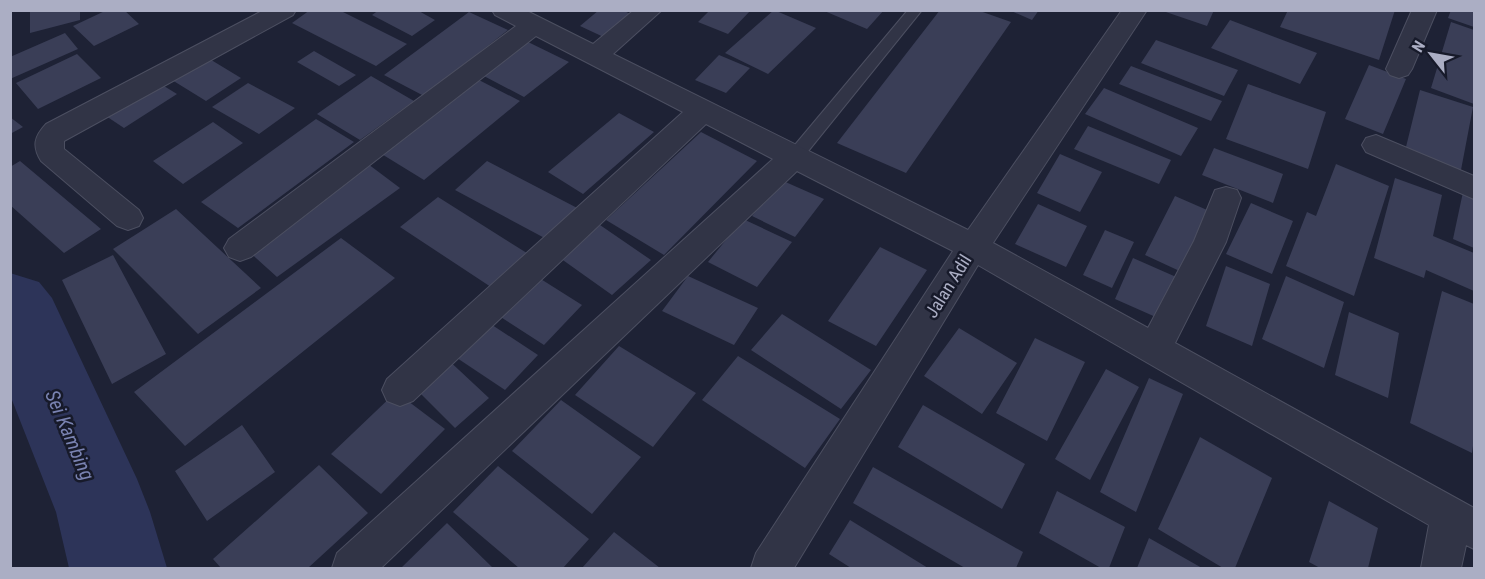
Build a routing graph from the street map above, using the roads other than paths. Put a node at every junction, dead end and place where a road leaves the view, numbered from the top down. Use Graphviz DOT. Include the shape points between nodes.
graph roads {
  1 [pos="284,10"];
  2 [pos="504,10"];
  3 [pos="650,10"];
  4 [pos="916,10"];
  5 [pos="1135,10"];
  6 [pos="1425,10"];
  7 [pos="534,25"];
  8 [pos="596,55"];
  9 [pos="1399,69"];
  10 [pos="702,111"];
  11 [pos="1376,145"];
  12 [pos="795,156"];
  13 [pos="1474,188"];
  14 [pos="1226,198"];
  15 [pos="128,218"];
  16 [pos="973,247"];
  17 [pos="240,248"];
  18 [pos="1154,350"];
  19 [pos="400,390"];
  20 [pos="1463,523"];
  21 [pos="352,568"];
  22 [pos="771,568"];
  23 [pos="1441,568"];
  1 -- 15 [label="street" via="56,131 50,138 51,154"];
  2 -- 7 [label="street"];
  3 -- 8 [label="street"];
  4 -- 12 [label="lane"];
  5 -- 16 [label="street, Jalan Adil"];
  6 -- 9 [label="street"];
  7 -- 8 [label="street"];
  7 -- 17 [label="street"];
  8 -- 10 [label="street"];
  10 -- 12 [label="street"];
  10 -- 19 [label="street"];
  11 -- 13 [label="street"];
  12 -- 16 [label="street"];
  12 -- 21 [label="street"];
  14 -- 18 [label="street" via="1210,242"];
  16 -- 18 [label="street"];
  16 -- 22 [label="street, Jalan Adil"];
  18 -- 20 [label="street"];
  20 -- 23 [label="street"];
}
